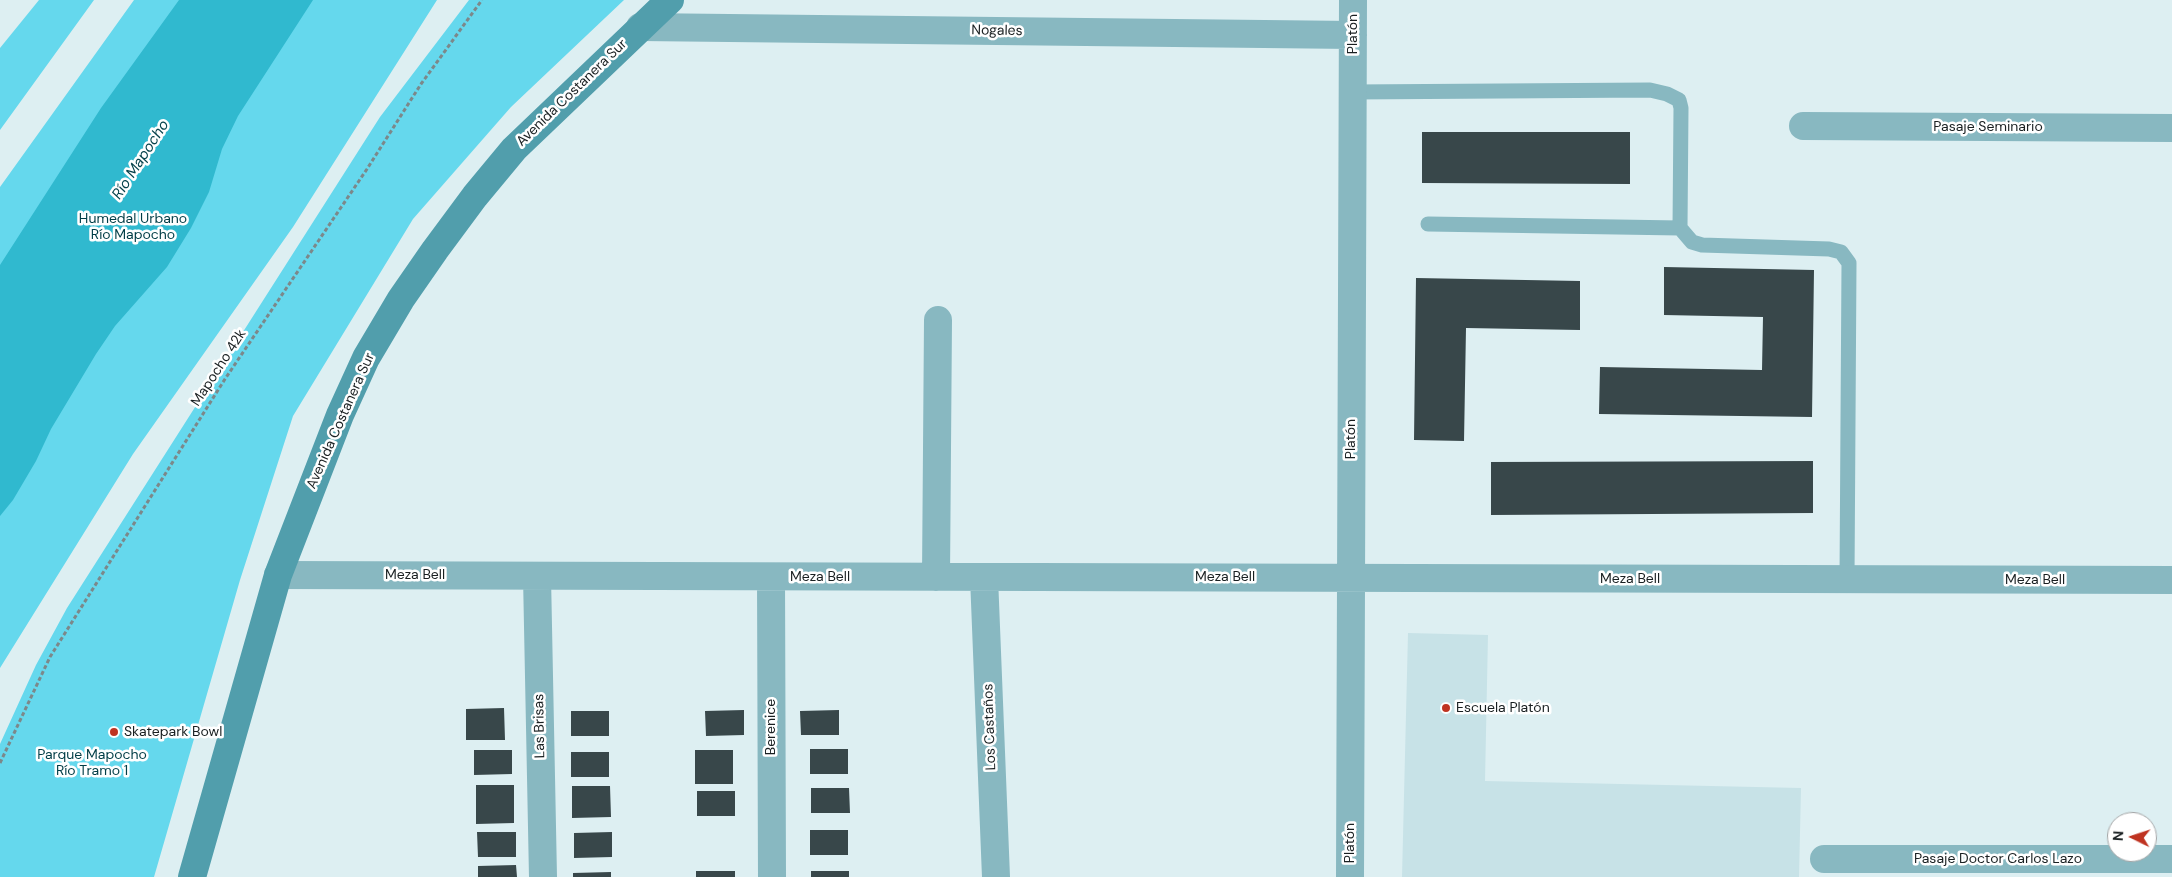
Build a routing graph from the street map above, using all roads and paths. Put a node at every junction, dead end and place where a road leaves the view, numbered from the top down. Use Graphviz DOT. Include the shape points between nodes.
graph roads {
  1 [pos="482,0"];
  2 [pos="670,0"];
  3 [pos="1353,0"];
  4 [pos="640,27"];
  5 [pos="1353,35"];
  6 [pos="1352,92"];
  7 [pos="1803,126"];
  8 [pos="2172,128"];
  9 [pos="1428,224"];
  10 [pos="1680,228"];
  11 [pos="938,320"];
  12 [pos="278,575"];
  13 [pos="537,576"];
  14 [pos="770,576"];
  15 [pos="936,577"];
  16 [pos="984,577"];
  17 [pos="1351,578"];
  18 [pos="1847,579"];
  19 [pos="2172,580"];
  20 [pos="0,763"];
  21 [pos="1824,859"];
  22 [pos="2172,859"];
  23 [pos="192,877"];
  24 [pos="544,877"];
  25 [pos="772,877"];
  26 [pos="996,877"];
  27 [pos="1350,877"];
  1 -- 20 [label="path, Mapocho 42k" via="421,84 219,387 50,657"];
  2 -- 4 [label="main road, Avenida Costanera Sur"];
  3 -- 5 [label="street, Platón"];
  4 -- 5 [label="street, Nogales"];
  4 -- 12 [label="main road, Avenida Costanera Sur" via="514,149 469,203 401,299 366,358 340,414"];
  5 -- 6 [label="street, Platón"];
  6 -- 10 [label="lane" via="1650,90 1667,94 1679,100 1681,108"];
  6 -- 17 [label="street, Platón"];
  7 -- 8 [label="street, Pasaje Seminario"];
  9 -- 10 [label="lane"];
  10 -- 18 [label="lane" via="1692,242 1702,245 1829,248 1841,252 1848,263"];
  11 -- 15 [label="street"];
  12 -- 13 [label="street, Meza Bell"];
  12 -- 23 [label="main road, Avenida Costanera Sur"];
  13 -- 14 [label="street, Meza Bell"];
  13 -- 24 [label="street, Las Brisas"];
  14 -- 15 [label="street, Meza Bell"];
  14 -- 25 [label="street, Berenice"];
  15 -- 16 [label="street, Meza Bell"];
  16 -- 17 [label="street, Meza Bell"];
  16 -- 26 [label="street, Los Castaños"];
  17 -- 18 [label="street, Meza Bell"];
  17 -- 27 [label="street, Platón"];
  18 -- 19 [label="street, Meza Bell"];
  21 -- 22 [label="street, Pasaje Doctor Carlos Lazo"];
}
